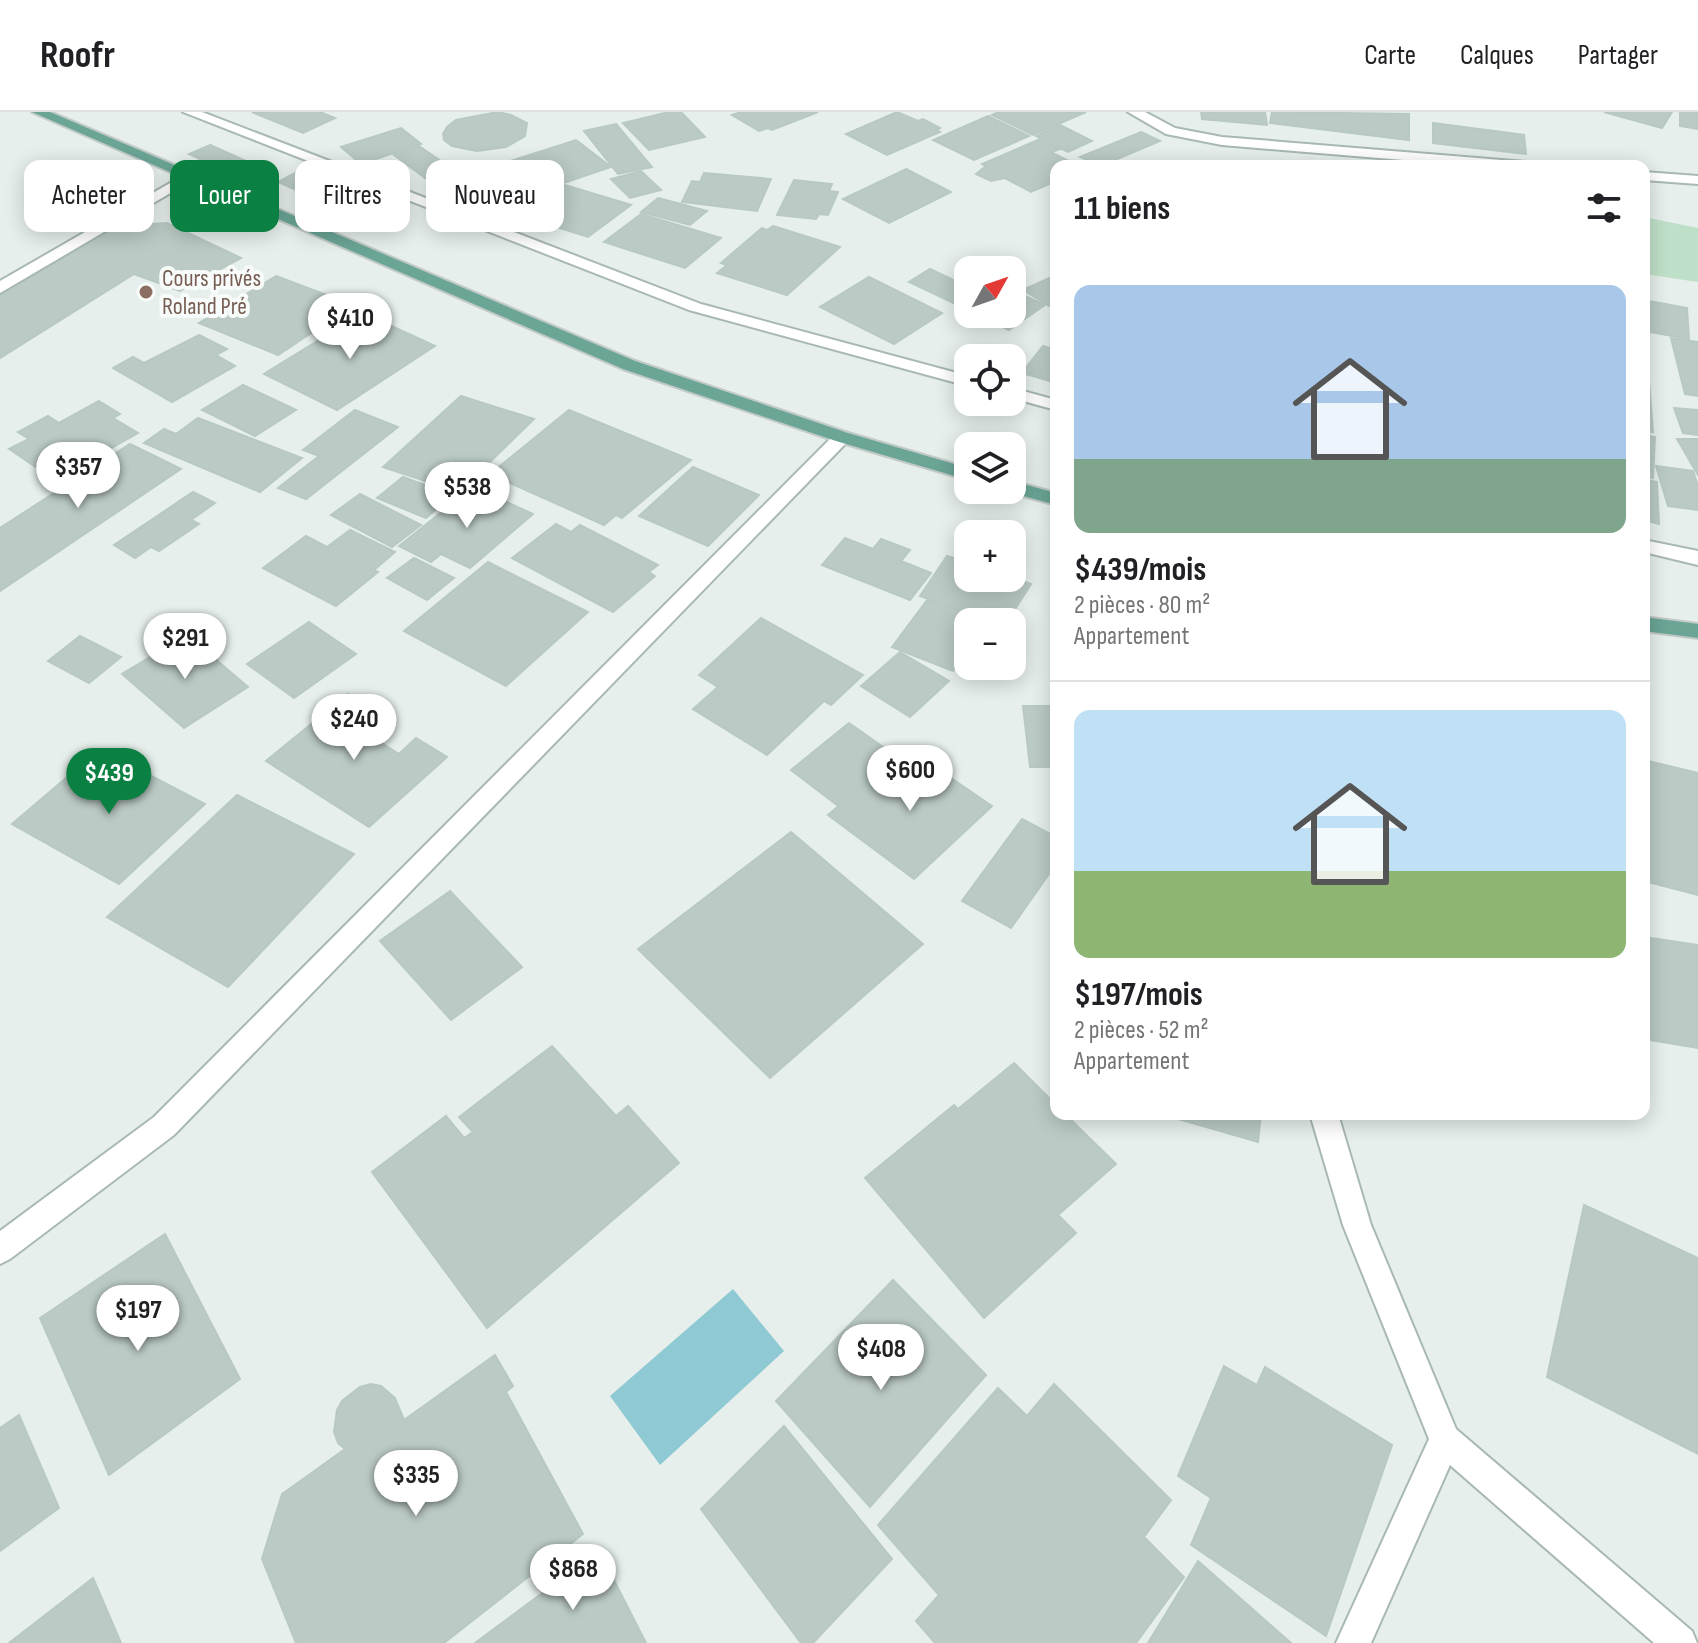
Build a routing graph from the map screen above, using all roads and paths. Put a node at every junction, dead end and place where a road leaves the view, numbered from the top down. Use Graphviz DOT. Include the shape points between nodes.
graph roads {
  1 [pos="39,112"];
  2 [pos="190,112"];
  3 [pos="1135,112"];
  4 [pos="1454,160"];
  5 [pos="170,166"];
  6 [pos="1650,176"];
  7 [pos="1698,180"];
  8 [pos="170,187"];
  9 [pos="279,213"];
  10 [pos="0,288"];
  11 [pos="954,377"];
  12 [pos="1026,397"];
  13 [pos="1050,403"];
  14 [pos="842,437"];
  15 [pos="954,470"];
  16 [pos="1026,491"];
  17 [pos="1050,497"];
  18 [pos="1650,547"];
  19 [pos="1698,558"];
  20 [pos="1650,625"];
  21 [pos="1698,631"];
  22 [pos="1326,1120"];
  23 [pos="0,1249"];
  24 [pos="1445,1440"];
  25 [pos="1353,1643"];
  26 [pos="1680,1643"];
  1 -- 5 [label="main road"];
  2 -- 11 [label="street" via="695,307"];
  3 -- 4 [label="street" via="1171,131 1222,141"];
  6 -- 7 [label="street"];
  8 -- 10 [label="street"];
  9 -- 14 [label="main road" via="629,365"];
  12 -- 13 [label="street"];
  14 -- 15 [label="main road"];
  14 -- 23 [label="street" via="164,1126"];
  16 -- 17 [label="main road"];
  18 -- 19 [label="street"];
  20 -- 21 [label="main road"];
  22 -- 24 [label="street" via="1357,1225"];
  24 -- 25 [label="street"];
  24 -- 26 [label="street"];
}
